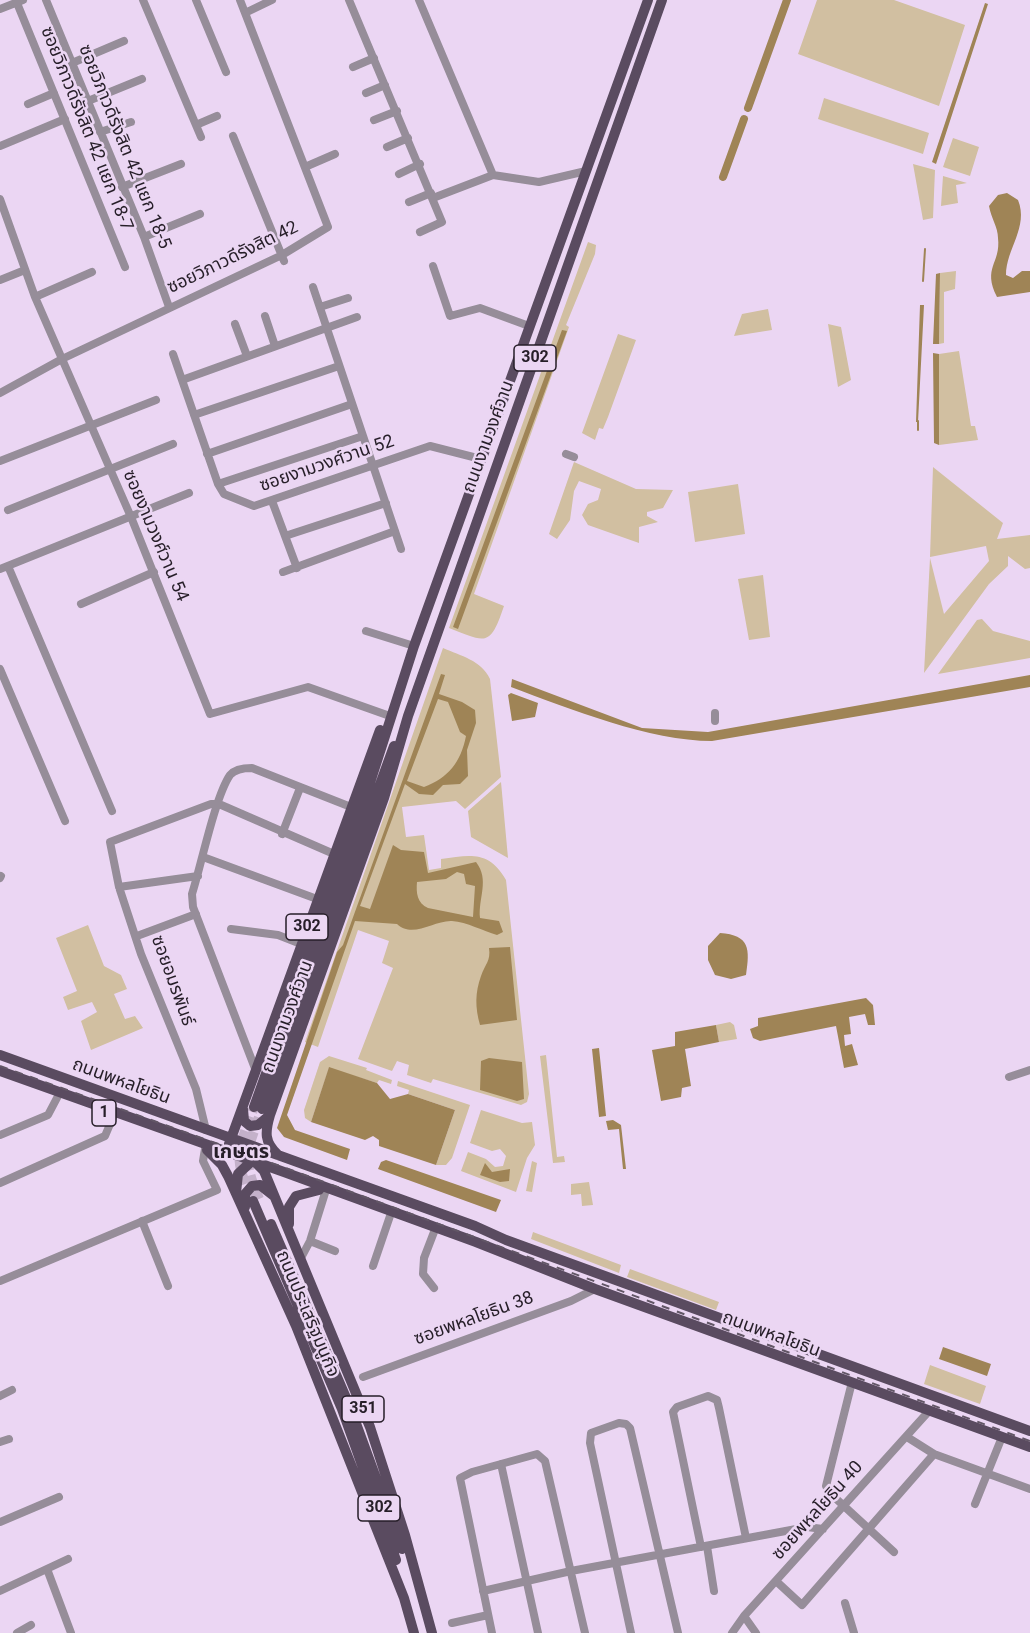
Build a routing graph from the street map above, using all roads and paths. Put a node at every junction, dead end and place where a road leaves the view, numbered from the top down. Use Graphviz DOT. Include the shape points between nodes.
graph roads {
  1 [pos="46,0"];
  2 [pos="143,0"];
  3 [pos="196,0"];
  4 [pos="240,0"];
  5 [pos="272,0"];
  6 [pos="349,0"];
  7 [pos="419,0"];
  8 [pos="648,0"];
  9 [pos="662,0"];
  10 [pos="20,1"];
  11 [pos="0,9"];
  12 [pos="245,13"];
  13 [pos="124,41"];
  14 [pos="374,58"];
  15 [pos="72,63"];
  16 [pos="353,67"];
  17 [pos="226,72"];
  18 [pos="142,79"];
  19 [pos="386,85"];
  20 [pos="54,93"];
  21 [pos="366,93"];
  22 [pos="88,101"];
  23 [pos="28,104"];
  24 [pos="397,111"];
  25 [pos="217,116"];
  26 [pos="65,118"];
  27 [pos="374,120"];
  28 [pos="132,122"];
  29 [pos="196,125"];
  30 [pos="100,132"];
  31 [pos="233,136"];
  32 [pos="201,137"];
  33 [pos="408,138"];
  34 [pos="0,146"];
  35 [pos="387,147"];
  36 [pos="334,154"];
  37 [pos="181,164"];
  38 [pos="420,164"];
  39 [pos="304,167"];
  40 [pos="586,171"];
  41 [pos="399,174"];
  42 [pos="493,175"];
  43 [pos="122,187"];
  44 [pos="432,195"];
  45 [pos="0,202"];
  46 [pos="409,202"];
  47 [pos="200,214"];
  48 [pos="10,228"];
  49 [pos="0,232"];
  50 [pos="420,232"];
  51 [pos="144,237"];
  52 [pos="283,258"];
  53 [pos="433,266"];
  54 [pos="125,267"];
  55 [pos="25,270"];
  56 [pos="92,272"];
  57 [pos="0,280"];
  58 [pos="313,287"];
  59 [pos="35,297"];
  60 [pos="348,298"];
  61 [pos="169,307"];
  62 [pos="320,308"];
  63 [pos="265,316"];
  64 [pos="357,318"];
  65 [pos="236,324"];
  66 [pos="529,326"];
  67 [pos="326,328"];
  68 [pos="275,346"];
  69 [pos="173,354"];
  70 [pos="247,357"];
  71 [pos="62,359"];
  72 [pos="339,366"];
  73 [pos="182,380"];
  74 [pos="0,393"];
  75 [pos="156,400"];
  76 [pos="352,404"];
  77 [pos="194,415"];
  78 [pos="91,425"];
  79 [pos="363,436"];
  80 [pos="173,444"];
  81 [pos="207,454"];
  82 [pos="481,459"];
  83 [pos="0,461"];
  84 [pos="374,466"];
  85 [pos="110,470"];
  86 [pos="218,484"];
  87 [pos="189,493"];
  88 [pos="272,501"];
  89 [pos="386,503"];
  90 [pos="8,510"];
  91 [pos="131,517"];
  92 [pos="395,531"];
  93 [pos="285,536"];
  94 [pos="401,549"];
  95 [pos="4,568"];
  96 [pos="297,568"];
  97 [pos="153,572"];
  98 [pos="284,572"];
  99 [pos="81,604"];
  100 [pos="366,631"];
  101 [pos="414,646"];
  102 [pos="0,669"];
  103 [pos="389,712"];
  104 [pos="300,788"];
  105 [pos="219,804"];
  106 [pos="351,807"];
  107 [pos="112,811"];
  108 [pos="65,821"];
  109 [pos="282,834"];
  110 [pos="334,854"];
  111 [pos="203,857"];
  112 [pos="198,876"];
  113 [pos="119,887"];
  114 [pos="318,899"];
  115 [pos="196,914"];
  116 [pos="231,929"];
  117 [pos="137,936"];
  118 [pos="301,944"];
  119 [pos="0,1057"];
  120 [pos="1030,1070"];
  121 [pos="0,1071"];
  122 [pos="256,1071"];
  123 [pos="0,1075"];
  124 [pos="1010,1077"];
  125 [pos="58,1096"];
  126 [pos="257,1109"];
  127 [pos="134,1114"];
  128 [pos="113,1117"];
  129 [pos="183,1122"];
  130 [pos="206,1131"];
  131 [pos="265,1131"];
  132 [pos="0,1136"];
  133 [pos="177,1140"];
  134 [pos="232,1147"];
  135 [pos="206,1150"];
  136 [pos="274,1154"];
  137 [pos="249,1162"];
  138 [pos="264,1171"];
  139 [pos="325,1171"];
  140 [pos="0,1183"];
  141 [pos="231,1184"];
  142 [pos="322,1192"];
  143 [pos="352,1193"];
  144 [pos="237,1196"];
  145 [pos="275,1197"];
  146 [pos="246,1216"];
  147 [pos="390,1216"];
  148 [pos="142,1221"];
  149 [pos="434,1232"];
  150 [pos="290,1234"];
  151 [pos="506,1240"];
  152 [pos="310,1241"];
  153 [pos="335,1251"];
  154 [pos="502,1254"];
  155 [pos="301,1258"];
  156 [pos="373,1266"];
  157 [pos="0,1281"];
  158 [pos="168,1286"];
  159 [pos="434,1288"];
  160 [pos="595,1289"];
  161 [pos="363,1377"];
  162 [pos="852,1382"];
  163 [pos="12,1390"];
  164 [pos="0,1396"];
  165 [pos="929,1411"];
  166 [pos="1030,1431"];
  167 [pos="907,1437"];
  168 [pos="1002,1437"];
  169 [pos="1030,1447"];
  170 [pos="934,1454"];
  171 [pos="501,1464"];
  172 [pos="986,1473"];
  173 [pos="1030,1489"];
  174 [pos="59,1497"];
  175 [pos="975,1504"];
  176 [pos="844,1506"];
  177 [pos="0,1522"];
  178 [pos="823,1529"];
  179 [pos="869,1530"];
  180 [pos="746,1538"];
  181 [pos="704,1547"];
  182 [pos="894,1551"];
  183 [pos="661,1554"];
  184 [pos="68,1559"];
  185 [pos="615,1563"];
  186 [pos="46,1569"];
  187 [pos="571,1571"];
  188 [pos="776,1581"];
  189 [pos="526,1583"];
  190 [pos="421,1590"];
  191 [pos="0,1591"];
  192 [pos="483,1591"];
  193 [pos="714,1591"];
  194 [pos="404,1598"];
  195 [pos="845,1603"];
  196 [pos="488,1615"];
  197 [pos="744,1616"];
  198 [pos="452,1623"];
  199 [pos="31,1626"];
  200 [pos="17,1633"];
  201 [pos="71,1633"];
  202 [pos="414,1633"];
  203 [pos="432,1633"];
  204 [pos="492,1633"];
  205 [pos="538,1633"];
  206 [pos="585,1633"];
  207 [pos="632,1633"];
  208 [pos="678,1633"];
  209 [pos="732,1633"];
  210 [pos="756,1633"];
  211 [pos="854,1633"];
  1 -- 15 [label="street, ซอยวิภาวดีรังสิต 42 แยก 18-5"];
  2 -- 29 [label="street"];
  3 -- 17 [label="street"];
  4 -- 12 [label="street, ซอยวิภาวดีรังสิต 42"];
  5 -- 12 [label="street"];
  6 -- 14 [label="street"];
  7 -- 42 [label="street"];
  8 -- 40 [label="main road, ถนนงามวงศ์วาน / 302"];
  9 -- 126 [label="main road, ถนนงามวงศ์วาน / 302" via="408,716 386,762"];
  10 -- 11 [label="street"];
  10 -- 20 [label="street, ซอยวิภาวดีรังสิต 42 แยก 18-7"];
  12 -- 39 [label="street, ซอยวิภาวดีรังสิต 42"];
  13 -- 15 [label="street"];
  14 -- 16 [label="street"];
  14 -- 19 [label="street"];
  15 -- 22 [label="street, ซอยวิภาวดีรังสิต 42 แยก 18-5"];
  18 -- 22 [label="street"];
  19 -- 21 [label="street"];
  19 -- 24 [label="street"];
  20 -- 23 [label="street"];
  20 -- 26 [label="street, ซอยวิภาวดีรังสิต 42 แยก 18-7"];
  22 -- 30 [label="street, ซอยวิภาวดีรังสิต 42 แยก 18-5"];
  24 -- 27 [label="street"];
  24 -- 33 [label="street"];
  25 -- 29 [label="street"];
  26 -- 34 [label="street"];
  26 -- 54 [label="street, ซอยวิภาวดีรังสิต 42 แยก 18-7"];
  28 -- 30 [label="street"];
  29 -- 32 [label="street"];
  30 -- 43 [label="street, ซอยวิภาวดีรังสิต 42 แยก 18-5"];
  31 -- 52 [label="street"];
  33 -- 35 [label="street"];
  33 -- 38 [label="street"];
  36 -- 39 [label="street"];
  37 -- 43 [label="street"];
  38 -- 41 [label="street"];
  38 -- 44 [label="street"];
  39 -- 52 [label="street, ซอยวิภาวดีรังสิต 42" via="328,227"];
  40 -- 42 [label="street" via="539,182"];
  40 -- 66 [label="main road, ถนนงามวงศ์วาน / 302"];
  42 -- 44 [label="street"];
  43 -- 51 [label="street, ซอยวิภาวดีรังสิต 42 แยก 18-5"];
  44 -- 46 [label="street"];
  44 -- 50 [label="street" via="442,222"];
  45 -- 48 [label="street, ซอยงามวงศ์วาน 54"];
  47 -- 51 [label="street"];
  48 -- 49 [label="street"];
  48 -- 55 [label="street, ซอยงามวงศ์วาน 54"];
  51 -- 61 [label="street, ซอยวิภาวดีรังสิต 42 แยก 18-5"];
  52 -- 61 [label="street, ซอยวิภาวดีรังสิต 42"];
  53 -- 66 [label="street" via="450,316 480,309"];
  55 -- 57 [label="street"];
  55 -- 59 [label="street, ซอยงามวงศ์วาน 54"];
  56 -- 59 [label="street"];
  58 -- 62 [label="street"];
  59 -- 71 [label="street, ซอยงามวงศ์วาน 54"];
  60 -- 62 [label="street"];
  61 -- 71 [label="street, ซอยวิภาวดีรังสิต 42"];
  62 -- 67 [label="street"];
  63 -- 68 [label="street"];
  64 -- 67 [label="street"];
  65 -- 70 [label="street"];
  66 -- 82 [label="main road, ถนนงามวงศ์วาน / 302"];
  67 -- 68 [label="street"];
  67 -- 72 [label="street"];
  68 -- 70 [label="street"];
  69 -- 73 [label="street"];
  70 -- 73 [label="street"];
  71 -- 74 [label="street, ซอยวิภาวดีรังสิต 42"];
  71 -- 78 [label="street, ซอยงามวงศ์วาน 54"];
  72 -- 76 [label="street"];
  72 -- 77 [label="street"];
  73 -- 77 [label="street"];
  75 -- 78 [label="street"];
  76 -- 79 [label="street"];
  76 -- 81 [label="street"];
  77 -- 81 [label="street"];
  78 -- 83 [label="street"];
  78 -- 85 [label="street, ซอยงามวงศ์วาน 54"];
  79 -- 84 [label="street"];
  79 -- 86 [label="street"];
  80 -- 85 [label="street"];
  81 -- 86 [label="street"];
  82 -- 84 [label="street, ซอยงามวงศ์วาน 52" via="430,446"];
  82 -- 101 [label="main road, ถนนงามวงศ์วาน / 302"];
  84 -- 88 [label="street, ซอยงามวงศ์วาน 52"];
  84 -- 89 [label="street"];
  85 -- 90 [label="street"];
  85 -- 91 [label="street, ซอยงามวงศ์วาน 54"];
  86 -- 88 [label="street, ซอยงามวงศ์วาน 52" via="224,494 254,506"];
  87 -- 91 [label="street"];
  88 -- 93 [label="street"];
  89 -- 92 [label="street"];
  89 -- 93 [label="street"];
  91 -- 95 [label="street"];
  91 -- 97 [label="street, ซอยงามวงศ์วาน 54"];
  92 -- 94 [label="street"];
  92 -- 96 [label="street"];
  93 -- 96 [label="street"];
  95 -- 107 [label="street"];
  96 -- 98 [label="street"];
  97 -- 99 [label="street"];
  97 -- 103 [label="street, ซอยงามวงศ์วาน 54" via="210,714 308,687"];
  100 -- 101 [label="street"];
  101 -- 103 [label="main road, ถนนงามวงศ์วาน / 302"];
  102 -- 108 [label="street"];
  103 -- 106 [label="main road, ถนนงามวงศ์วาน / 302"];
  103 -- 126 [label="main road, ถนนงามวงศ์วาน / 302" via="367,792"];
  104 -- 105 [label="street" via="252,768 240,769 231,774"];
  104 -- 106 [label="street"];
  104 -- 109 [label="street"];
  105 -- 109 [label="street"];
  105 -- 111 [label="street"];
  105 -- 113 [label="street, ซอยอมรพันธ์" via="110,842"];
  106 -- 110 [label="main road, ถนนงามวงศ์วาน / 302"];
  109 -- 110 [label="street"];
  110 -- 114 [label="main road, ถนนงามวงศ์วาน / 302"];
  111 -- 112 [label="street"];
  111 -- 114 [label="street"];
  112 -- 113 [label="street"];
  112 -- 115 [label="street" via="192,894"];
  113 -- 117 [label="street, ซอยอมรพันธ์"];
  114 -- 118 [label="main road, ถนนงามวงศ์วาน / 302"];
  115 -- 117 [label="street"];
  115 -- 122 [label="street"];
  116 -- 118 [label="street" via="278,935"];
  117 -- 130 [label="street, ซอยอมรพันธ์" via="196,1089"];
  118 -- 122 [label="main road, ถนนงามวงศ์วาน / 302"];
  119 -- 127 [label="main road, ถนนพหลโยธิน"];
  119 -- 129 [label="main road, ถนนพหลโยธิน"];
  120 -- 124 [label="street"];
  121 -- 127 [label="main road, ถนนพหลโยธิน"];
  122 -- 126 [label="main road, ถนนงามวงศ์วาน / 302"];
  123 -- 125 [label="main road, ถนนพหลโยธิน / 1"];
  125 -- 128 [label="main road, ถนนพหลโยธิน / 1"];
  125 -- 132 [label="street" via="48,1115"];
  126 -- 131 [label="main road, ถนนงามวงศ์วาน / 302"];
  126 -- 134 [label="main road, ถนนงามวงศ์วาน / 302"];
  127 -- 143 [label="main road, ถนนพหลโยธิน"];
  128 -- 133 [label="main road, ถนนพหลโยธิน / 1"];
  128 -- 140 [label="street" via="105,1136"];
  129 -- 130 [label="main road, ถนนพหลโยธิน"];
  129 -- 133 [label="main road"];
  130 -- 134 [label="main road, ถนนพหลโยธิน"];
  131 -- 134 [label="main road" via="256,1140"];
  131 -- 136 [label="main road"];
  133 -- 135 [label="main road, ถนนพหลโยธิน / 1"];
  134 -- 135 [label="main road"];
  134 -- 136 [label="main road, ถนนพหลโยธิน"];
  134 -- 137 [label="main road, ถนนพหลโยธิน"];
  134 -- 137 [label="main road"];
  134 -- 141 [label="main road"];
  135 -- 141 [label="main road, ถนนประเสริฐมนูกิจ / 351" via="222,1165"];
  135 -- 148 [label="street" via="203,1161 217,1190"];
  136 -- 137 [label="main road"];
  136 -- 139 [label="main road, ถนนพหลโยธิน"];
  137 -- 138 [label="main road, ถนนพหลโยธิน"];
  137 -- 144 [label="main road" via="236,1179"];
  138 -- 142 [label="main road, ถนนพหลโยธิน"];
  138 -- 145 [label="main road, ถนนประเสริฐมนูกิจ / 351"];
  139 -- 142 [label="main road" via="309,1175 310,1184"];
  139 -- 151 [label="main road, ถนนพหลโยธิน"];
  141 -- 144 [label="main road, ถนนประเสริฐมนูกิจ / 351"];
  142 -- 147 [label="main road, ถนนพหลโยธิน"];
  142 -- 150 [label="main road" via="296,1196 289,1207"];
  142 -- 152 [label="street"];
  143 -- 151 [label="main road, ถนนพหลโยธิน"];
  143 -- 154 [label="main road, ถนนพหลโยธิน"];
  144 -- 146 [label="main road, ถนนประเสริฐมนูกิจ / 351"];
  145 -- 146 [label="main road" via="260,1185 252,1186 243,1200"];
  145 -- 150 [label="main road, ถนนประเสริฐมนูกิจ / 351"];
  146 -- 194 [label="main road, ถนนประเสริฐมนูกิจ / 351" via="296,1326"];
  147 -- 149 [label="main road, ถนนพหลโยธิน"];
  147 -- 156 [label="street"];
  148 -- 157 [label="street"];
  148 -- 158 [label="street"];
  149 -- 154 [label="main road, ถนนพหลโยธิน"];
  149 -- 159 [label="street" via="424,1258 423,1274"];
  150 -- 155 [label="main road, ถนนประเสริฐมนูกิจ / 351"];
  151 -- 166 [label="main road, ถนนพหลโยธิน"];
  152 -- 153 [label="street"];
  152 -- 155 [label="street"];
  154 -- 160 [label="main road, ถนนพหลโยธิน"];
  155 -- 190 [label="main road, ถนนประเสริฐมนูกิจ / 351" via="370,1427"];
  160 -- 161 [label="street, ซอยพหลโยธิน 38"];
  160 -- 162 [label="main road, ถนนพหลโยธิน"];
  162 -- 165 [label="main road, ถนนพหลโยธิน"];
  162 -- 176 [label="street" via="826,1486"];
  163 -- 164 [label="street"];
  165 -- 167 [label="street, ซอยพหลโยธิน 40"];
  165 -- 168 [label="main road, ถนนพหลโยธิน"];
  167 -- 170 [label="street"];
  167 -- 176 [label="street, ซอยพหลโยธิน 40"];
  168 -- 169 [label="main road, ถนนพหลโยธิน"];
  168 -- 172 [label="street"];
  170 -- 172 [label="street"];
  170 -- 179 [label="street"];
  171 -- 187 [label="street" via="531,1454 542,1456"];
  171 -- 189 [label="street"];
  171 -- 192 [label="street" via="460,1478"];
  172 -- 173 [label="street"];
  172 -- 175 [label="street"];
  174 -- 177 [label="street"];
  176 -- 178 [label="street, ซอยพหลโยธิน 40"];
  176 -- 179 [label="street"];
  178 -- 180 [label="street" via="807,1527"];
  178 -- 188 [label="street, ซอยพหลโยธิน 40"];
  179 -- 182 [label="street"];
  179 -- 188 [label="street" via="802,1605"];
  180 -- 181 [label="street"];
  180 -- 181 [label="street" via="717,1400 708,1396 673,1412"];
  181 -- 183 [label="street"];
  181 -- 193 [label="street"];
  183 -- 185 [label="street"];
  183 -- 185 [label="street" via="630,1428 619,1423 589,1437"];
  183 -- 208 [label="street"];
  184 -- 186 [label="street"];
  185 -- 187 [label="street"];
  185 -- 207 [label="street"];
  186 -- 191 [label="street"];
  186 -- 201 [label="street"];
  187 -- 189 [label="street"];
  187 -- 206 [label="street"];
  188 -- 197 [label="street, ซอยพหลโยธิน 40"];
  189 -- 192 [label="street"];
  189 -- 205 [label="street"];
  190 -- 194 [label="main road, 302" via="315,1322 256,1200 380,1509"];
  190 -- 203 [label="main road, ถนนประเสริฐมนูกิจ / 351"];
  192 -- 196 [label="street"];
  194 -- 202 [label="main road, ถนนประเสริฐมนูกิจ / 351"];
  195 -- 211 [label="street"];
  196 -- 198 [label="street"];
  196 -- 204 [label="street"];
  197 -- 209 [label="street, ซอยพหลโยธิน 40"];
  197 -- 210 [label="street"];
  199 -- 200 [label="street"];
}
